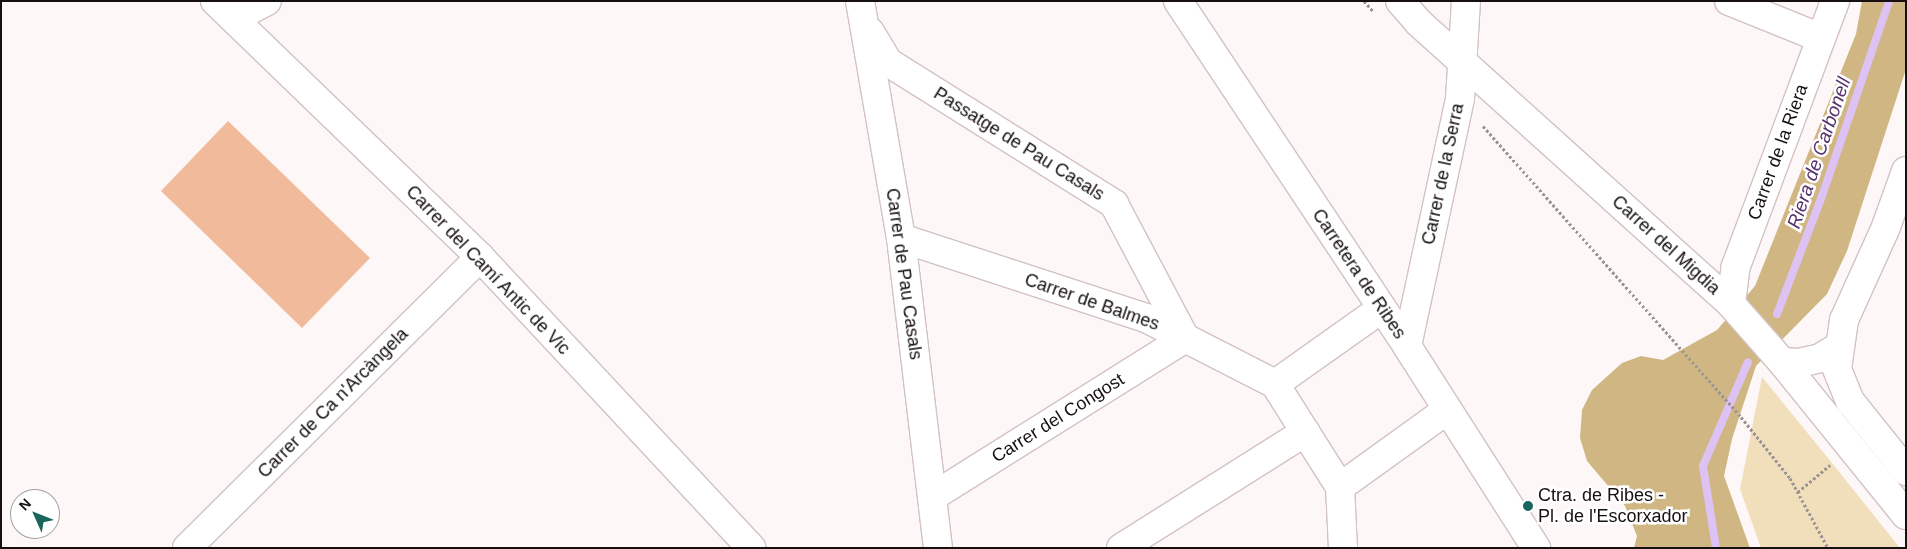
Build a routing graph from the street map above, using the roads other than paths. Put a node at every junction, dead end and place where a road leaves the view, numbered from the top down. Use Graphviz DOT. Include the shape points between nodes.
graph roads {
  1 [pos="267,1"];
  2 [pos="1178,1"];
  3 [pos="1400,1"];
  4 [pos="1466,1"];
  5 [pos="1730,1"];
  6 [pos="1835,1"];
  7 [pos="225,10"];
  8 [pos="861,10"];
  9 [pos="1821,38"];
  10 [pos="1462,59"];
  11 [pos="1906,171"];
  12 [pos="902,238"];
  13 [pos="480,257"];
  14 [pos="1731,304"];
  15 [pos="1381,309"];
  16 [pos="1185,338"];
  17 [pos="1407,346"];
  18 [pos="1839,357"];
  19 [pos="1782,362"];
  20 [pos="1275,384"];
  21 [pos="1447,410"];
  22 [pos="1305,432"];
  23 [pos="1906,471"];
  24 [pos="1340,487"];
  25 [pos="932,497"];
  26 [pos="1906,515"];
  27 [pos="187,548"];
  28 [pos="751,548"];
  29 [pos="938,548"];
  30 [pos="1121,548"];
  31 [pos="1343,548"];
  32 [pos="1536,548"];
  1 -- 7 [label="street"];
  2 -- 15 [label="street, Carretera de Ribes"];
  3 -- 10 [label="street, Carrer del Migdia"];
  4 -- 10 [label="street, Carrer de la Serra"];
  5 -- 9 [label="street"];
  6 -- 9 [label="street, Carrer de la Riera"];
  7 -- 13 [label="street, Carrer del Camí Antic de Vic"];
  8 -- 12 [label="street, Carrer de Pau Casals"];
  8 -- 16 [label="street, Passatge de Pau Casals" via="888,62 1114,204"];
  9 -- 14 [label="street, Carrer de la Riera" via="1736,266"];
  10 -- 14 [label="street, Carrer del Migdia"];
  10 -- 17 [label="street, Carrer de la Serra" via="1460,99"];
  11 -- 18 [label="street" via="1886,227 1844,320"];
  12 -- 16 [label="street, Carrer de Balmes" via="1146,318"];
  12 -- 25 [label="street, Carrer de Pau Casals"];
  13 -- 27 [label="street, Carrer de Ca n'Arcàngela"];
  13 -- 28 [label="street, Carrer del Camí Antic de Vic"];
  14 -- 19 [label="street, Carrer del Migdia"];
  15 -- 17 [label="street, Carretera de Ribes"];
  15 -- 20 [label="street"];
  16 -- 20 [label="street, Carrer de Balmes"];
  16 -- 25 [label="street, Carrer del Congost"];
  17 -- 21 [label="street, Carretera de Ribes"];
  18 -- 19 [label="street"];
  18 -- 23 [label="street" via="1850,401"];
  19 -- 26 [label="street, Carrer del Migdia"];
  20 -- 22 [label="street"];
  21 -- 24 [label="street"];
  21 -- 32 [label="street, Carretera de Ribes"];
  22 -- 24 [label="street"];
  22 -- 30 [label="street"];
  24 -- 31 [label="street"];
  25 -- 29 [label="street, Carrer de Pau Casals"];
}
